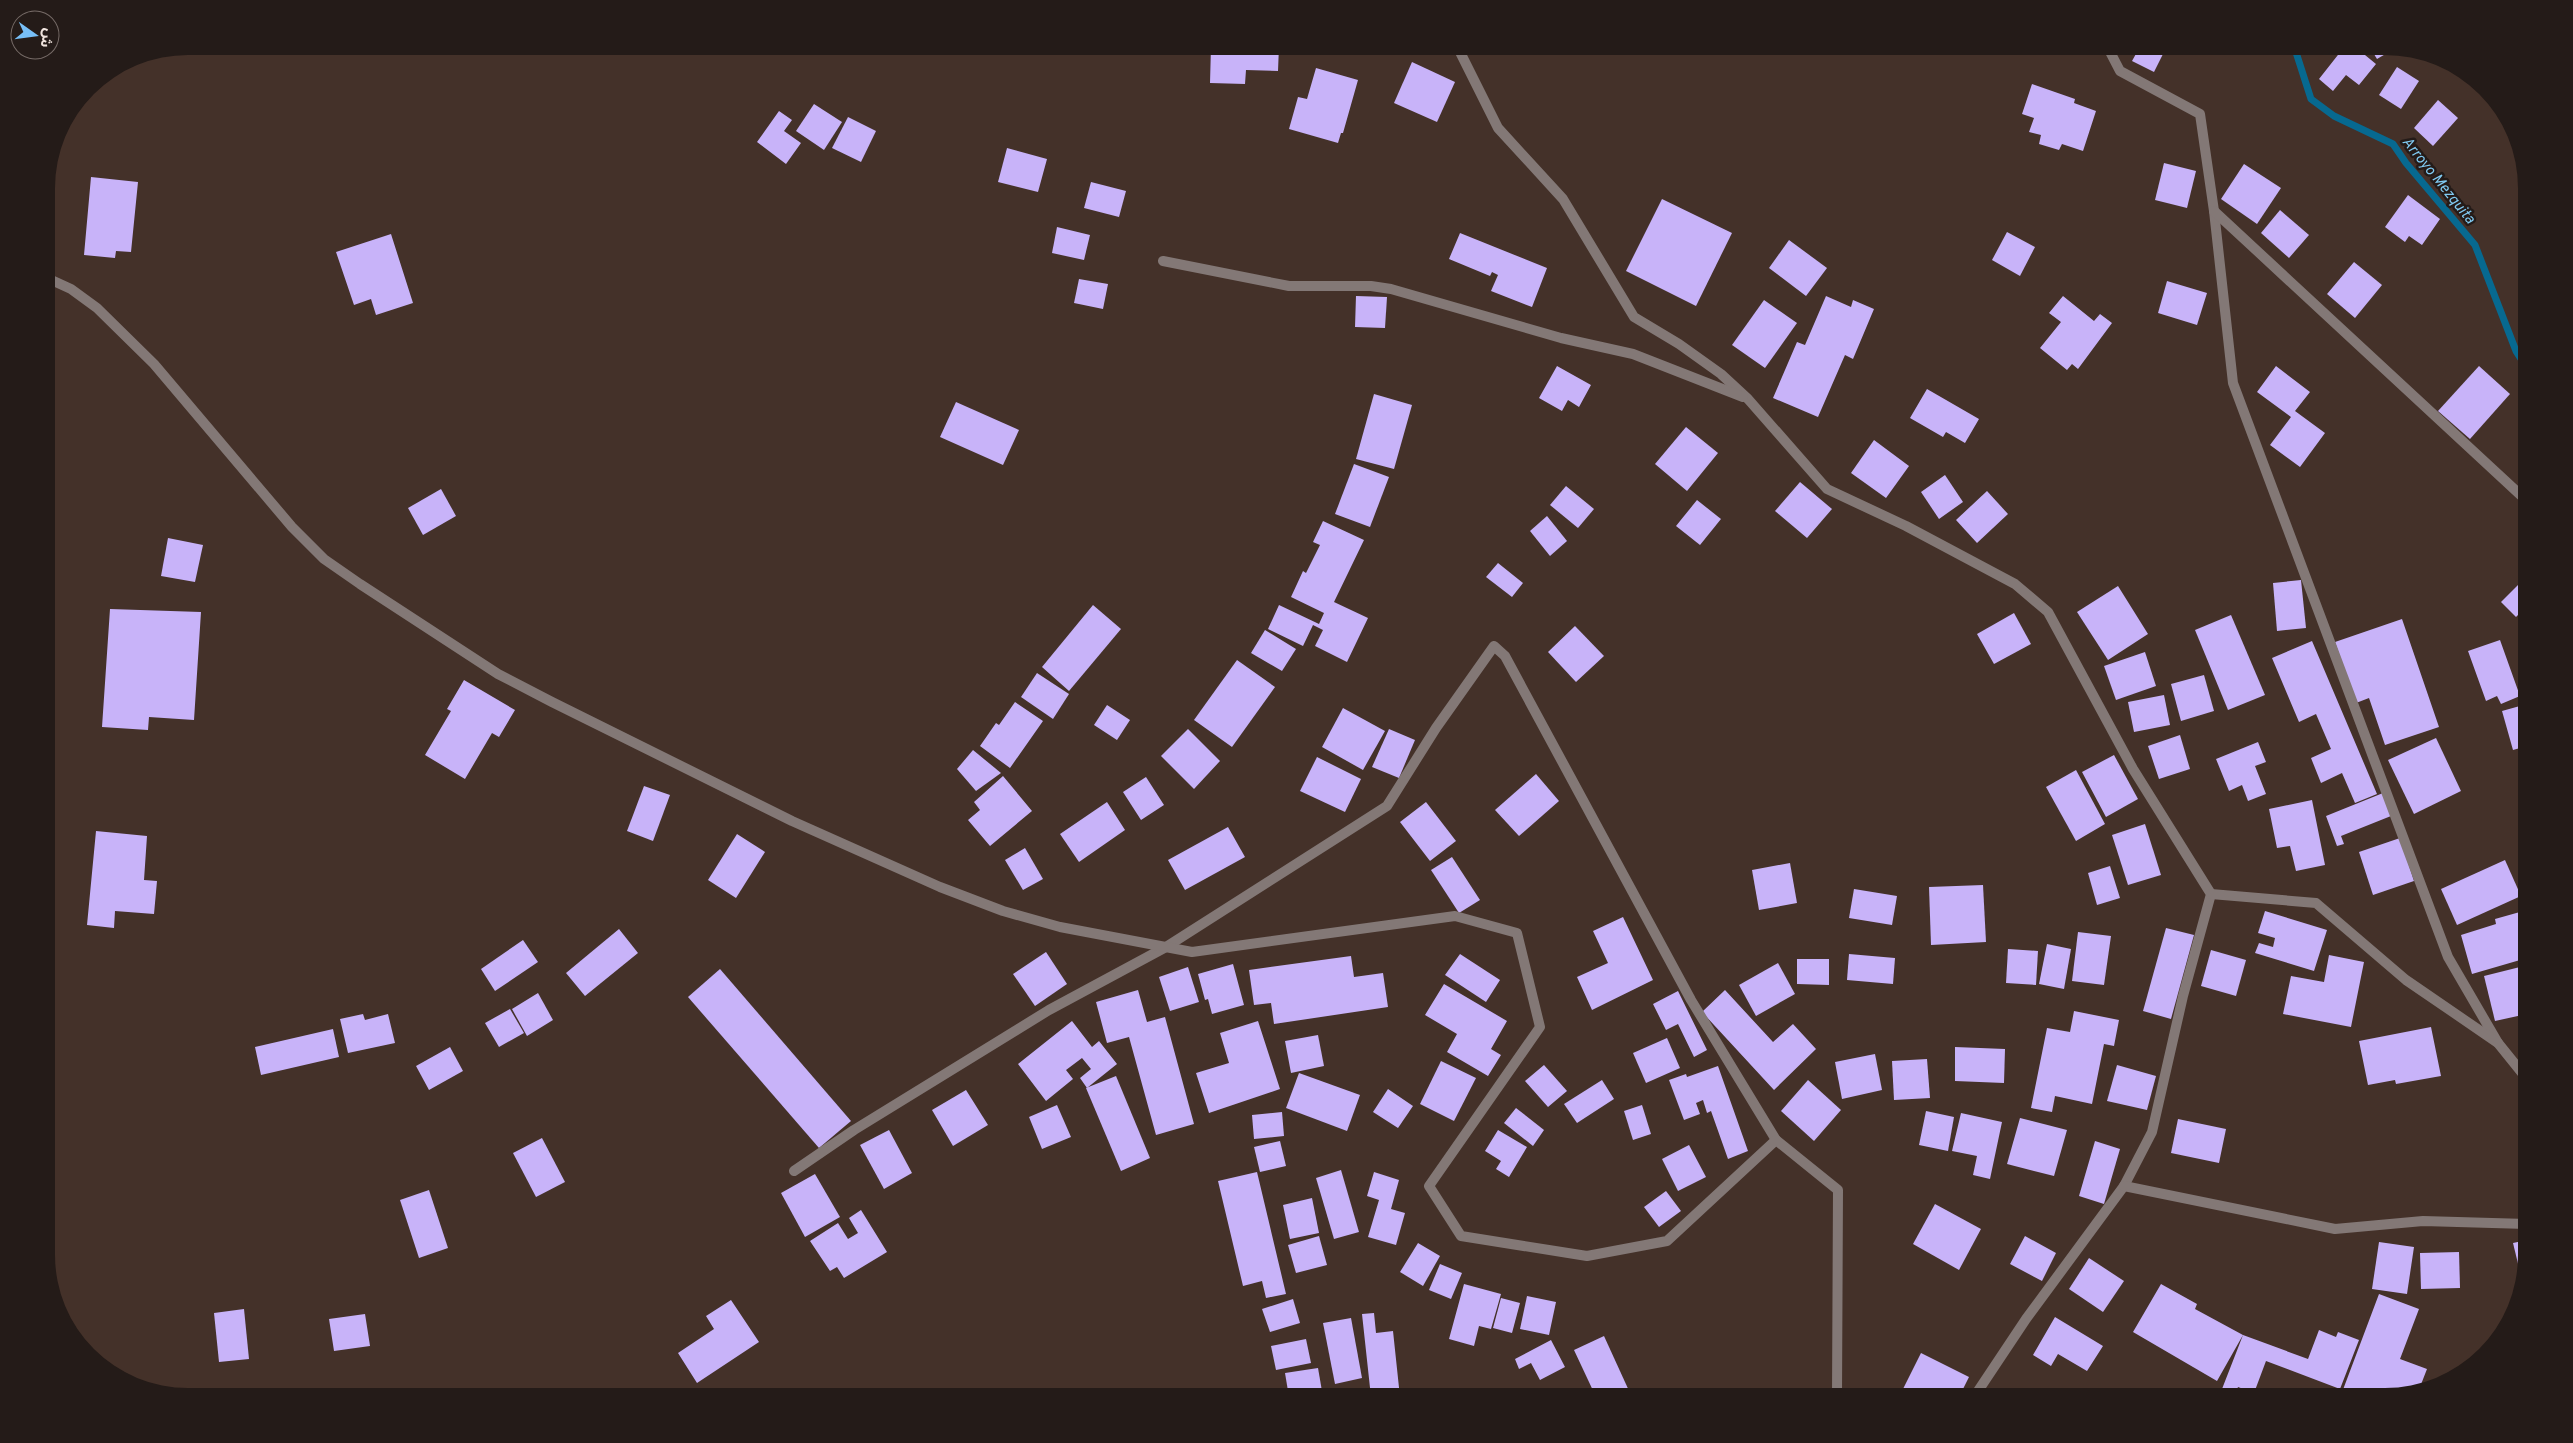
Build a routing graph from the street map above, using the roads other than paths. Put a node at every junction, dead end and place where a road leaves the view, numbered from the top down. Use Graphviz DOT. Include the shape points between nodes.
graph roads {
  1 [pos="1462,55"];
  2 [pos="2112,55"];
  3 [pos="2214,211"];
  4 [pos="1163,261"];
  5 [pos="55,282"];
  6 [pos="1748,399"];
  7 [pos="2518,494"];
  8 [pos="2211,894"];
  9 [pos="1166,947"];
  10 [pos="2498,1042"];
  11 [pos="2518,1068"];
  12 [pos="1776,1140"];
  13 [pos="794,1171"];
  14 [pos="2124,1186"];
  15 [pos="2518,1224"];
  16 [pos="1837,1388"];
  17 [pos="1980,1388"];
  1 -- 6 [label="street" via="1498,128 1563,199 1634,317 1721,374"];
  2 -- 3 [label="street" via="2120,71 2200,114"];
  3 -- 7 [label="street"];
  3 -- 10 [label="street" via="2234,382 2448,957"];
  4 -- 6 [label="street" via="1289,286 1391,289 1561,338 1633,354"];
  5 -- 9 [label="street" via="97,308 154,364 292,527 324,559 498,674 792,821 940,887 1003,911 1060,927"];
  6 -- 8 [label="street" via="1828,489 2015,584 2048,612 2133,769"];
  8 -- 10 [label="street" via="2316,903 2406,980"];
  8 -- 14 [label="street" via="2183,996 2152,1132"];
  9 -- 12 [label="street" via="1387,806 1436,728 1494,646 1505,656 1691,1000"];
  9 -- 12 [label="street" via="1192,952 1455,916 1517,933 1540,1027 1429,1186 1461,1236 1587,1256 1667,1241"];
  9 -- 13 [label="street" via="1049,1010 854,1130"];
  10 -- 11 [label="street"];
  12 -- 16 [label="street" via="1838,1190"];
  14 -- 15 [label="street" via="2335,1229 2422,1221"];
  14 -- 17 [label="street" via="2026,1319"];
}
